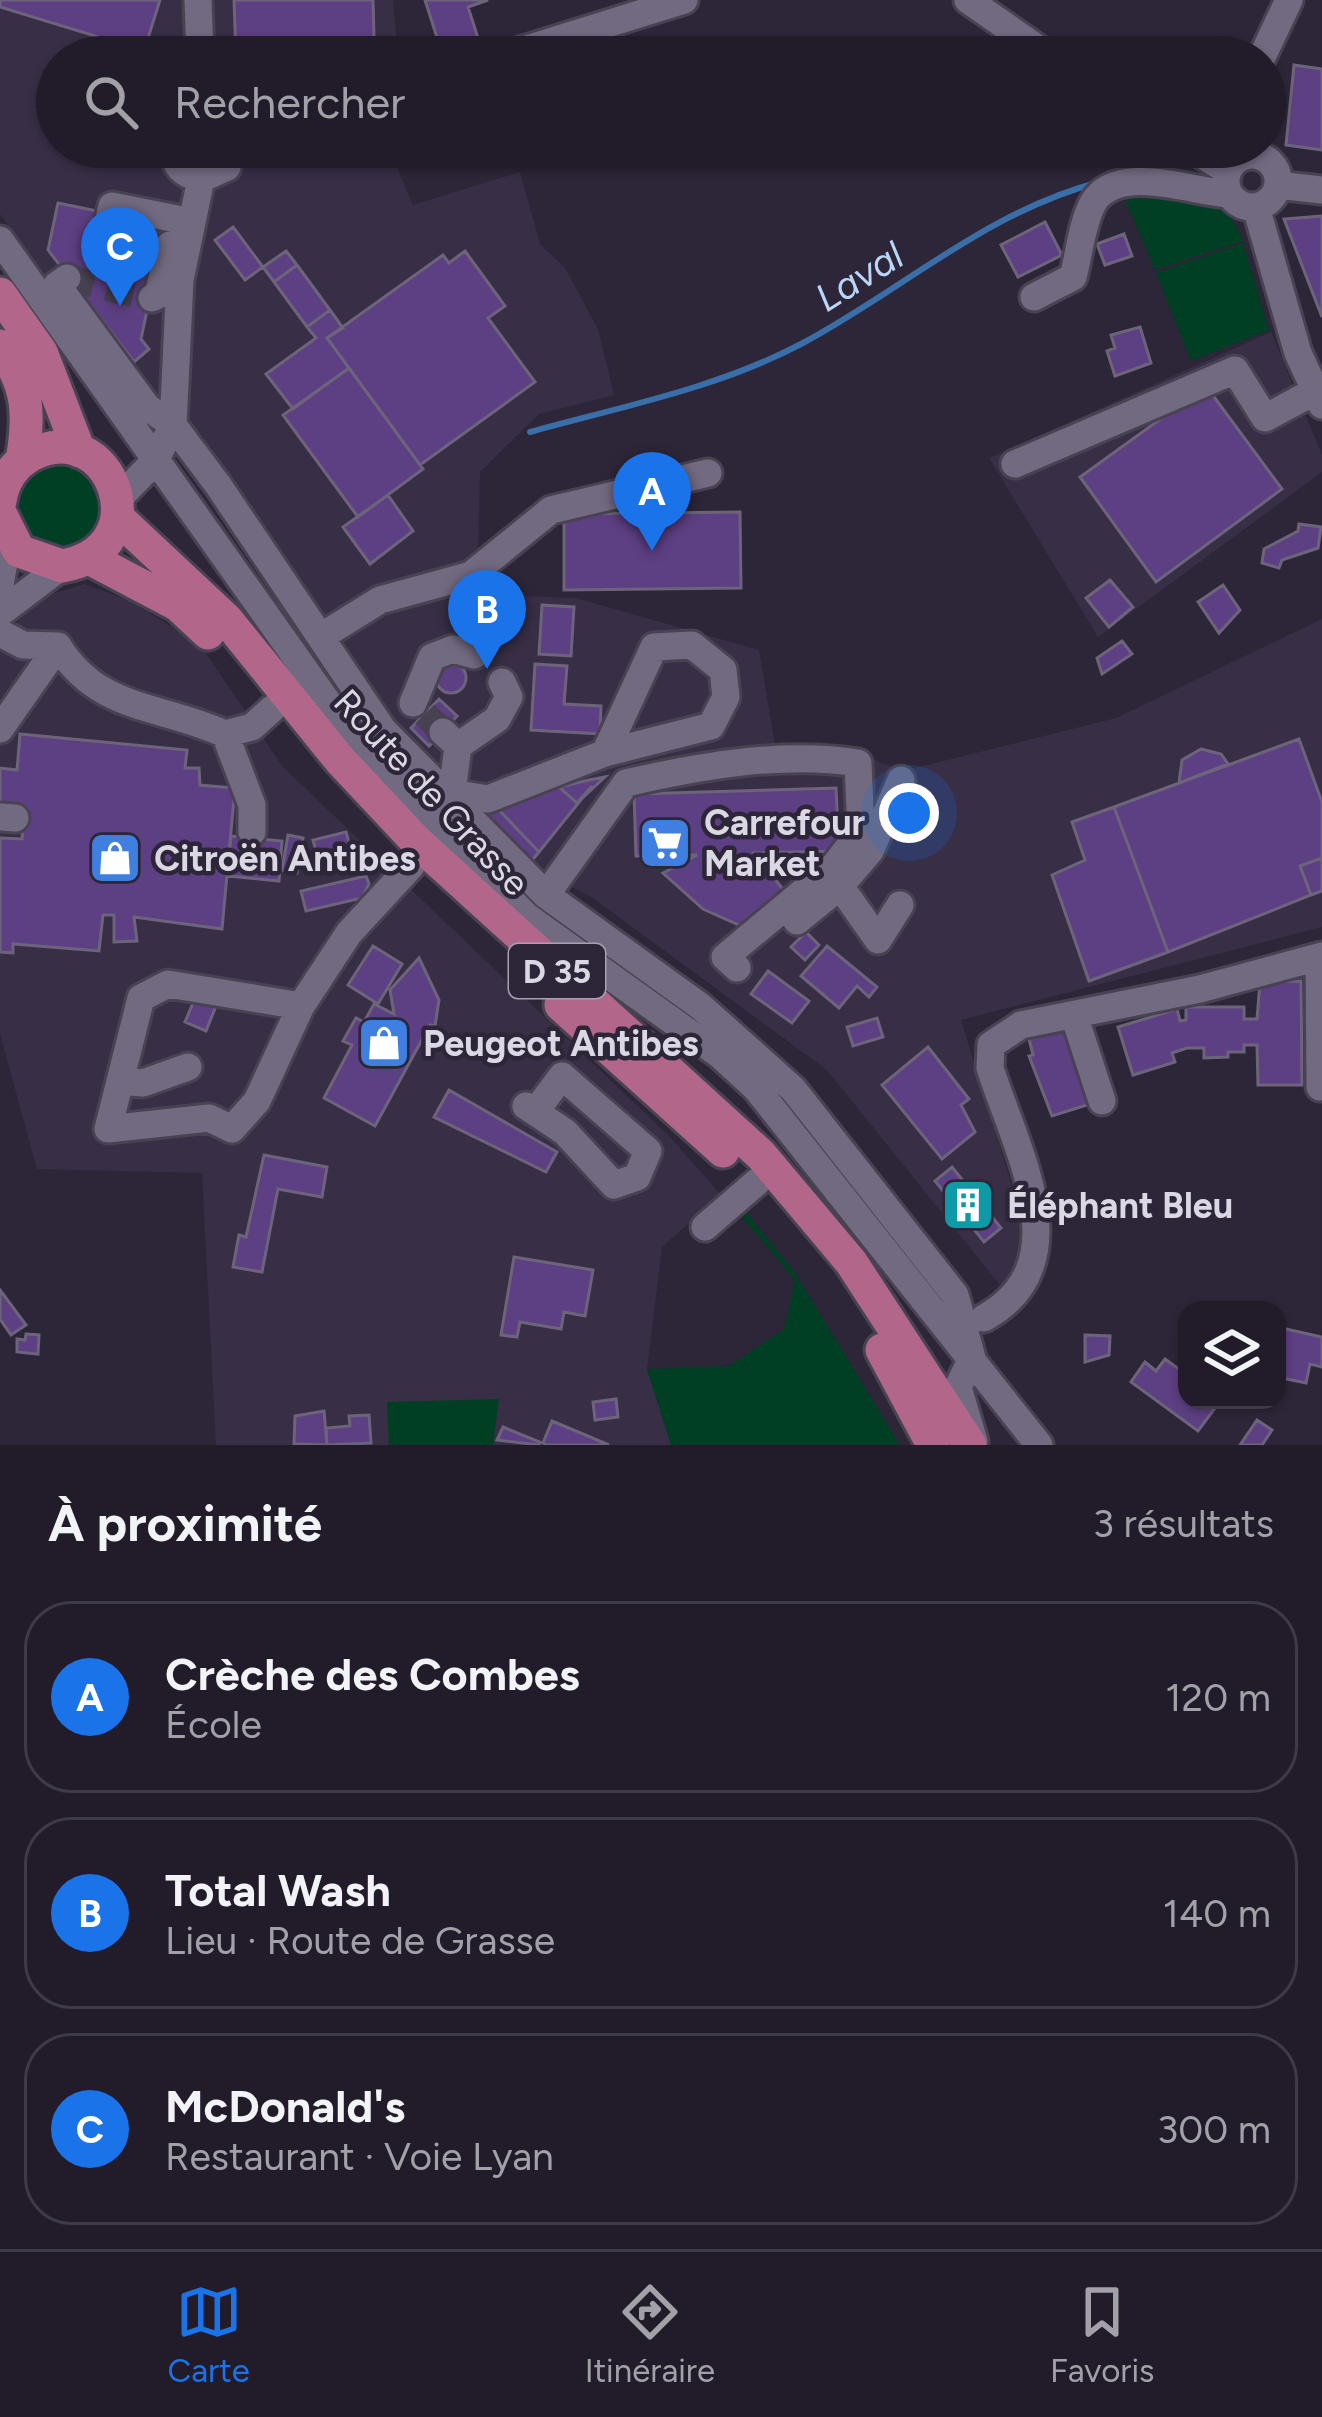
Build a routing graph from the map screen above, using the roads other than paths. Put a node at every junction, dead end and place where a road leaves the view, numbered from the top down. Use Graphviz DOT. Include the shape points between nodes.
graph roads {
  1 [pos="684,0"];
  2 [pos="968,0"];
  3 [pos="1289,0"];
  4 [pos="568,36"];
  5 [pos="1020,36"];
  6 [pos="1272,36"];
  7 [pos="180,168"];
  8 [pos="224,168"];
  9 [pos="1231,168"];
  10 [pos="1237,168"];
  11 [pos="1272,168"];
  12 [pos="201,179"];
  13 [pos="1278,184"];
  14 [pos="1322,190"];
  15 [pos="1256,207"];
  16 [pos="192,222"];
  17 [pos="105,238"];
  18 [pos="0,240"];
  19 [pos="67,278"];
  20 [pos="1034,297"];
  21 [pos="152,298"];
  22 [pos="2,299"];
  23 [pos="4,354"];
  24 [pos="1319,398"];
  25 [pos="180,421"];
  26 [pos="91,459"];
  27 [pos="1016,464"];
  28 [pos="150,466"];
  29 [pos="708,473"];
  30 [pos="8,477"];
  31 [pos="118,508"];
  32 [pos="4,526"];
  33 [pos="76,562"];
  34 [pos="0,585"];
  35 [pos="0,613"];
  36 [pos="0,633"];
  37 [pos="322,636"];
  38 [pos="58,646"];
  39 [pos="474,655"];
  40 [pos="502,682"];
  41 [pos="272,710"];
  42 [pos="366,710"];
  43 [pos="435,724"];
  44 [pos="0,729"];
  45 [pos="225,734"];
  46 [pos="605,753"];
  47 [pos="901,780"];
  48 [pos="449,796"];
  49 [pos="252,832"];
  50 [pos="411,866"];
  51 [pos="840,886"];
  52 [pos="546,895"];
  53 [pos="900,905"];
  54 [pos="1321,957"];
  55 [pos="731,963"];
  56 [pos="301,1006"];
  57 [pos="700,1006"];
  58 [pos="1074,1015"];
  59 [pos="188,1067"];
  60 [pos="120,1082"];
  61 [pos="1320,1088"];
  62 [pos="1102,1101"];
  63 [pos="757,1182"];
  64 [pos="705,1227"];
  65 [pos="958,1303"];
  66 [pos="984,1318"];
  67 [pos="972,1358"];
  68 [pos="932,1445"];
  69 [pos="972,1445"];
  70 [pos="1039,1445"];
  1 -- 4 [label="street"];
  2 -- 5 [label="street"];
  3 -- 6 [label="street"];
  7 -- 12 [label="street"];
  8 -- 12 [label="street"];
  9 -- 20 [label="street" via="1114,188 1094,202 1073,277"];
  10 -- 15 [label="street" via="1240,205"];
  11 -- 13 [label="street"];
  12 -- 16 [label="street"];
  13 -- 14 [label="street"];
  13 -- 15 [label="street" via="1271,200"];
  15 -- 24 [label="street"];
  16 -- 17 [label="street" via="112,206"];
  16 -- 21 [label="street" via="171,237"];
  16 -- 25 [label="street" via="181,280"];
  18 -- 28 [label="street"];
  19 -- 25 [label="street" via="57,285 147,406"];
  22 -- 26 [label="main road" via="41,352"];
  23 -- 30 [label="main road" via="29,409"];
  24 -- 27 [label="street" via="1265,418 1235,370"];
  25 -- 28 [label="street"];
  25 -- 37 [label="street" via="302,592"];
  26 -- 28 [label="street"];
  26 -- 30 [label="main road" via="58,448"];
  26 -- 31 [label="main road"];
  28 -- 31 [label="street"];
  28 -- 67 [label="street" via="351,735 426,818 526,916 756,1088"];
  29 -- 37 [label="street" via="550,510 471,575 380,600"];
  31 -- 33 [label="main road" via="111,535"];
  31 -- 69 [label="main road, Route de Grasse / D 35" via="227,620 416,841 760,1155 850,1262"];
  32 -- 33 [label="main road, Route de Grasse" via="32,560"];
  32 -- 34 [label="street"];
  33 -- 35 [label="street"];
  33 -- 41 [label="main road, Route de Grasse / D 35" via="178,605"];
  36 -- 38 [label="street" via="22,645"];
  37 -- 42 [label="street"];
  38 -- 44 [label="street"];
  38 -- 45 [label="street" via="109,699 179,713"];
  39 -- 43 [label="street" via="453,649 432,657"];
  40 -- 43 [label="street" via="504,712"];
  41 -- 45 [label="street" via="252,727"];
  41 -- 50 [label="main road, Route de Grasse / D 35"];
  42 -- 43 [label="street"];
  42 -- 48 [label="street"];
  43 -- 48 [label="street"];
  45 -- 49 [label="street" via="252,805"];
  46 -- 46 [label="street" via="711,726 726,697 723,670 692,645 653,647"];
  46 -- 48 [label="street" via="488,799"];
  47 -- 51 [label="street" via="870,851"];
  48 -- 52 [label="street"];
  50 -- 56 [label="street" via="349,933"];
  50 -- 63 [label="main road, Route de Grasse / D 35"];
  51 -- 53 [label="street" via="878,940"];
  51 -- 55 [label="street"];
  52 -- 55 [label="street" via="626,783 694,768 858,763 861,831 836,865"];
  52 -- 57 [label="street"];
  54 -- 58 [label="street"];
  54 -- 61 [label="street"];
  55 -- 57 [label="street"];
  56 -- 60 [label="street" via="168,984 141,998"];
  56 -- 60 [label="street" via="256,1101 232,1129 209,1118 108,1129"];
  57 -- 65 [label="street" via="793,1089"];
  58 -- 62 [label="street"];
  58 -- 66 [label="street" via="1021,1025 991,1045 990,1068 1039,1223 1032,1273 1019,1294"];
  59 -- 60 [label="street"];
  63 -- 64 [label="street"];
  63 -- 68 [label="main road, Route de Grasse / D 35" via="829,1268"];
  65 -- 66 [label="street"];
  65 -- 67 [label="street"];
  66 -- 67 [label="street"];
  67 -- 69 [label="street" via="958,1387"];
  67 -- 70 [label="street"];
}
